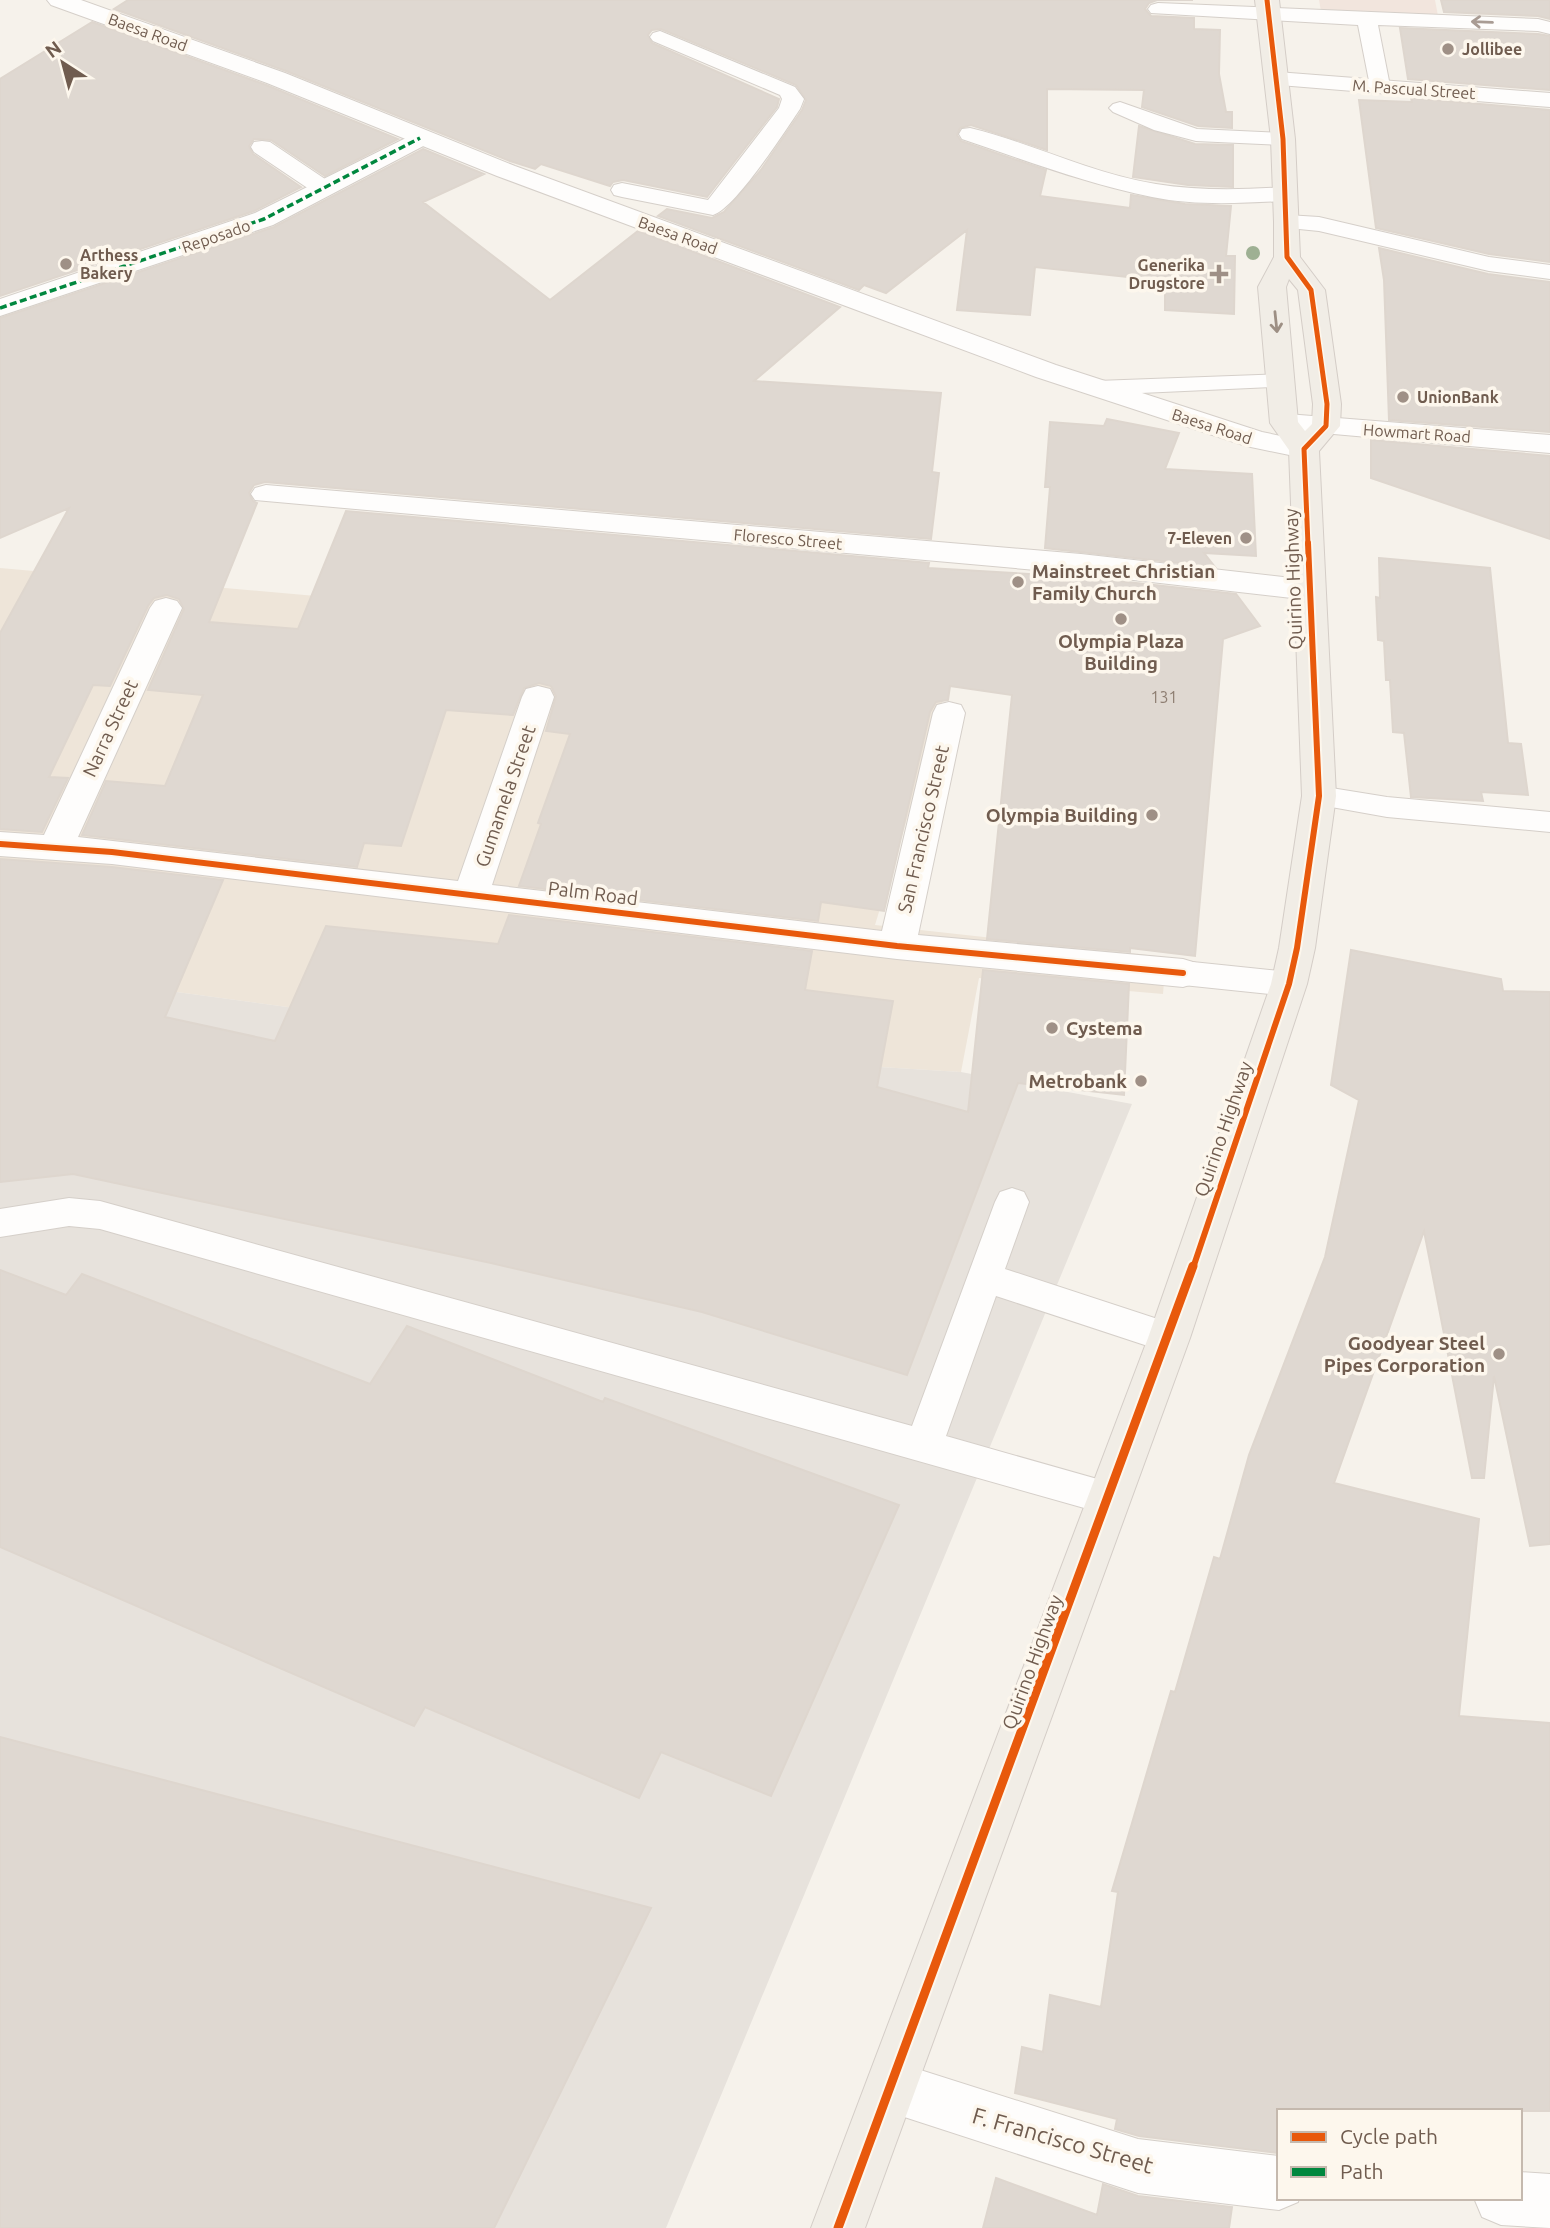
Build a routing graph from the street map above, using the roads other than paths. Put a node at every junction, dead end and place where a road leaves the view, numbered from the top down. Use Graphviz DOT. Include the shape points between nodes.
graph roads {
  1 [pos="59,0"];
  2 [pos="1158,9"];
  3 [pos="1268,9"];
  4 [pos="1367,19"];
  5 [pos="1550,28"];
  6 [pos="660,37"];
  7 [pos="1277,79"];
  8 [pos="1380,86"];
  9 [pos="1550,100"];
  10 [pos="1121,108"];
  11 [pos="970,134"];
  12 [pos="420,138"];
  13 [pos="1283,139"];
  14 [pos="262,147"];
  15 [pos="317,184"];
  16 [pos="622,190"];
  17 [pos="1285,194"];
  18 [pos="658,198"];
  19 [pos="713,208"];
  20 [pos="631,218"];
  21 [pos="1287,222"];
  22 [pos="687,238"];
  23 [pos="1287,257"];
  24 [pos="1550,272"];
  25 [pos="0,308"];
  26 [pos="1282,381"];
  27 [pos="1097,388"];
  28 [pos="1304,432"];
  29 [pos="1550,444"];
  30 [pos="267,494"];
  31 [pos="1309,590"];
  32 [pos="166,608"];
  33 [pos="538,697"];
  34 [pos="949,713"];
  35 [pos="1319,796"];
  36 [pos="1550,822"];
  37 [pos="0,844"];
  38 [pos="55,849"];
  39 [pos="471,894"];
  40 [pos="897,946"];
  41 [pos="1183,973"];
  42 [pos="1289,985"];
  43 [pos="1012,1202"];
  44 [pos="0,1223"];
  45 [pos="984,1277"];
  46 [pos="1169,1338"];
  47 [pos="925,1445"];
  48 [pos="1109,1498"];
  49 [pos="892,2087"];
  50 [pos="1277,2182"];
  51 [pos="1522,2199"];
  52 [pos="1550,2201"];
  53 [pos="838,2228"];
  1 -- 12 [label="street, Baesa Road" via="276,79"];
  2 -- 3 [label="lane"];
  3 -- 4 [label="lane"];
  3 -- 7 [label="main road, Quirino Highway"];
  5 -- 4 [label="lane, one-way"];
  4 -- 8 [label="lane"];
  6 -- 19 [label="lane" via="788,91 793,100"];
  7 -- 8 [label="street, M. Pascual Street"];
  7 -- 13 [label="main road, Quirino Highway"];
  8 -- 9 [label="street, M. Pascual Street"];
  10 -- 13 [label="lane" via="1196,135"];
  11 -- 17 [label="lane" via="1154,191 1234,197"];
  12 -- 20 [label="street, Baesa Road"];
  12 -- 25 [label="street, Reposado" via="264,219"];
  13 -- 17 [label="main road, Quirino Highway"];
  14 -- 15 [label="lane"];
  16 -- 18 [label="lane"];
  17 -- 21 [label="main road, Quirino Highway"];
  18 -- 19 [label="lane"];
  18 -- 20 [label="lane"];
  19 -- 22 [label="lane"];
  20 -- 22 [label="street, Baesa Road"];
  21 -- 23 [label="main road, Quirino Highway"];
  21 -- 24 [label="lane" via="1319,224 1489,264"];
  22 -- 27 [label="street, Baesa Road"];
  23 -- 26 [label="main road, Quirino Highway, one-way" via="1272,288"];
  23 -- 28 [label="main road, Quirino Highway" via="1311,290 1327,404"];
  26 -- 27 [label="lane"];
  26 -- 28 [label="main road, Quirino Highway"];
  27 -- 28 [label="street, Baesa Road" via="1255,440"];
  28 -- 29 [label="street, Howmart Road"];
  28 -- 31 [label="main road, Quirino Highway"];
  30 -- 31 [label="street, Floresco Street" via="1082,564"];
  31 -- 35 [label="main road, Quirino Highway"];
  32 -- 38 [label="street, Narra Street"];
  33 -- 39 [label="street, Gumamela Street"];
  34 -- 40 [label="street, San Francisco Street"];
  35 -- 36 [label="lane"];
  35 -- 42 [label="main road, Quirino Highway"];
  37 -- 38 [label="street, Palm Road"];
  38 -- 39 [label="street, Palm Road"];
  39 -- 40 [label="street, Palm Road"];
  40 -- 41 [label="street, Palm Road"];
  41 -- 42 [label="lane, Palm Road"];
  42 -- 46 [label="main road, Quirino Highway"];
  43 -- 45 [label="lane"];
  44 -- 47 [label="lane" via="69,1212 100,1215"];
  45 -- 46 [label="lane"];
  45 -- 47 [label="lane"];
  46 -- 48 [label="main road, Quirino Highway"];
  47 -- 48 [label="lane"];
  48 -- 49 [label="main road, Quirino Highway"];
  49 -- 50 [label="street, F. Francisco Street" via="1138,2166"];
  49 -- 53 [label="main road, Quirino Highway"];
  51 -- 52 [label="street"];
}
